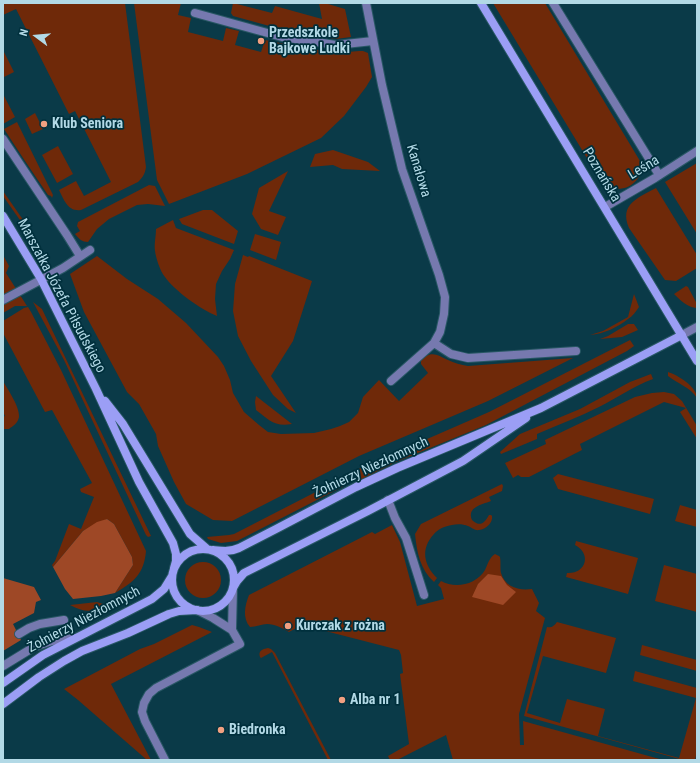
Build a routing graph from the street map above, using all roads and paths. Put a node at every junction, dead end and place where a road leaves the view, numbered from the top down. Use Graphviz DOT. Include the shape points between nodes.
graph roads {
  1 [pos="366,3"];
  2 [pos="481,3"];
  3 [pos="553,3"];
  4 [pos="195,13"];
  5 [pos="373,41"];
  6 [pos="3,139"];
  7 [pos="697,152"];
  8 [pos="659,175"];
  9 [pos="605,206"];
  10 [pos="3,216"];
  11 [pos="90,250"];
  12 [pos="80,256"];
  13 [pos="41,279"];
  14 [pos="3,300"];
  15 [pos="697,327"];
  16 [pos="682,335"];
  17 [pos="434,343"];
  18 [pos="576,351"];
  19 [pos="697,361"];
  20 [pos="391,381"];
  21 [pos="96,389"];
  22 [pos="541,408"];
  23 [pos="388,500"];
  24 [pos="210,549"];
  25 [pos="173,572"];
  26 [pos="233,588"];
  27 [pos="424,595"];
  28 [pos="197,610"];
  29 [pos="64,620"];
  30 [pos="232,630"];
  31 [pos="19,634"];
  32 [pos="74,638"];
  33 [pos="3,666"];
  34 [pos="3,683"];
  35 [pos="3,704"];
  36 [pos="165,760"];
  1 -- 5 [label="street, Kanałowa"];
  2 -- 9 [label="street, Poznańska"];
  3 -- 8 [label="street"];
  4 -- 5 [label="street" via="282,37 336,45"];
  5 -- 17 [label="street, Kanałowa" via="402,169 445,297 440,332"];
  6 -- 12 [label="street"];
  7 -- 8 [label="street, Leśna"];
  8 -- 9 [label="street, Leśna"];
  9 -- 16 [label="street, Poznańska"];
  10 -- 13 [label="street, Marszałka Józefa Piłsudskiego"];
  11 -- 12 [label="street"];
  12 -- 13 [label="street"];
  13 -- 14 [label="street"];
  13 -- 21 [label="street, Marszałka Józefa Piłsudskiego"];
  15 -- 16 [label="street"];
  16 -- 19 [label="street, Poznańska"];
  16 -- 22 [label="street, Żołnierzy Niezłomnych"];
  17 -- 18 [label="street" via="451,354 468,358"];
  17 -- 20 [label="street, Kanałowa"];
  21 -- 24 [label="street, Marszałka Józefa Piłsudskiego" via="123,424 190,534"];
  21 -- 25 [label="street, Marszałka Józefa Piłsudskiego" via="138,482 173,543 176,554"];
  22 -- 23 [label="street, Żołnierzy Niezłomnych" via="463,461"];
  22 -- 24 [label="street, Żołnierzy Niezłomnych" via="390,471 239,548 224,552"];
  23 -- 26 [label="street, Żołnierzy Niezłomnych" via="249,570 239,578"];
  23 -- 27 [label="street" via="406,538"];
  24 -- 25 [label="street" via="190,551 178,561"];
  24 -- 26 [label="street" via="224,556 232,566 235,580"];
  25 -- 28 [label="street" via="174,592 183,604"];
  25 -- 32 [label="street, Żołnierzy Niezłomnych" via="164,589 152,599"];
  26 -- 28 [label="street" via="230,596 218,607 212,610"];
  26 -- 30 [label="street"];
  28 -- 30 [label="street"];
  28 -- 35 [label="street, Żołnierzy Niezłomnych" via="169,614 82,651"];
  29 -- 31 [label="street" via="40,624"];
  30 -- 36 [label="street" via="240,644 148,694 142,712"];
  32 -- 33 [label="street" via="34,647"];
  32 -- 34 [label="street, Żołnierzy Niezłomnych" via="43,655"];
}
